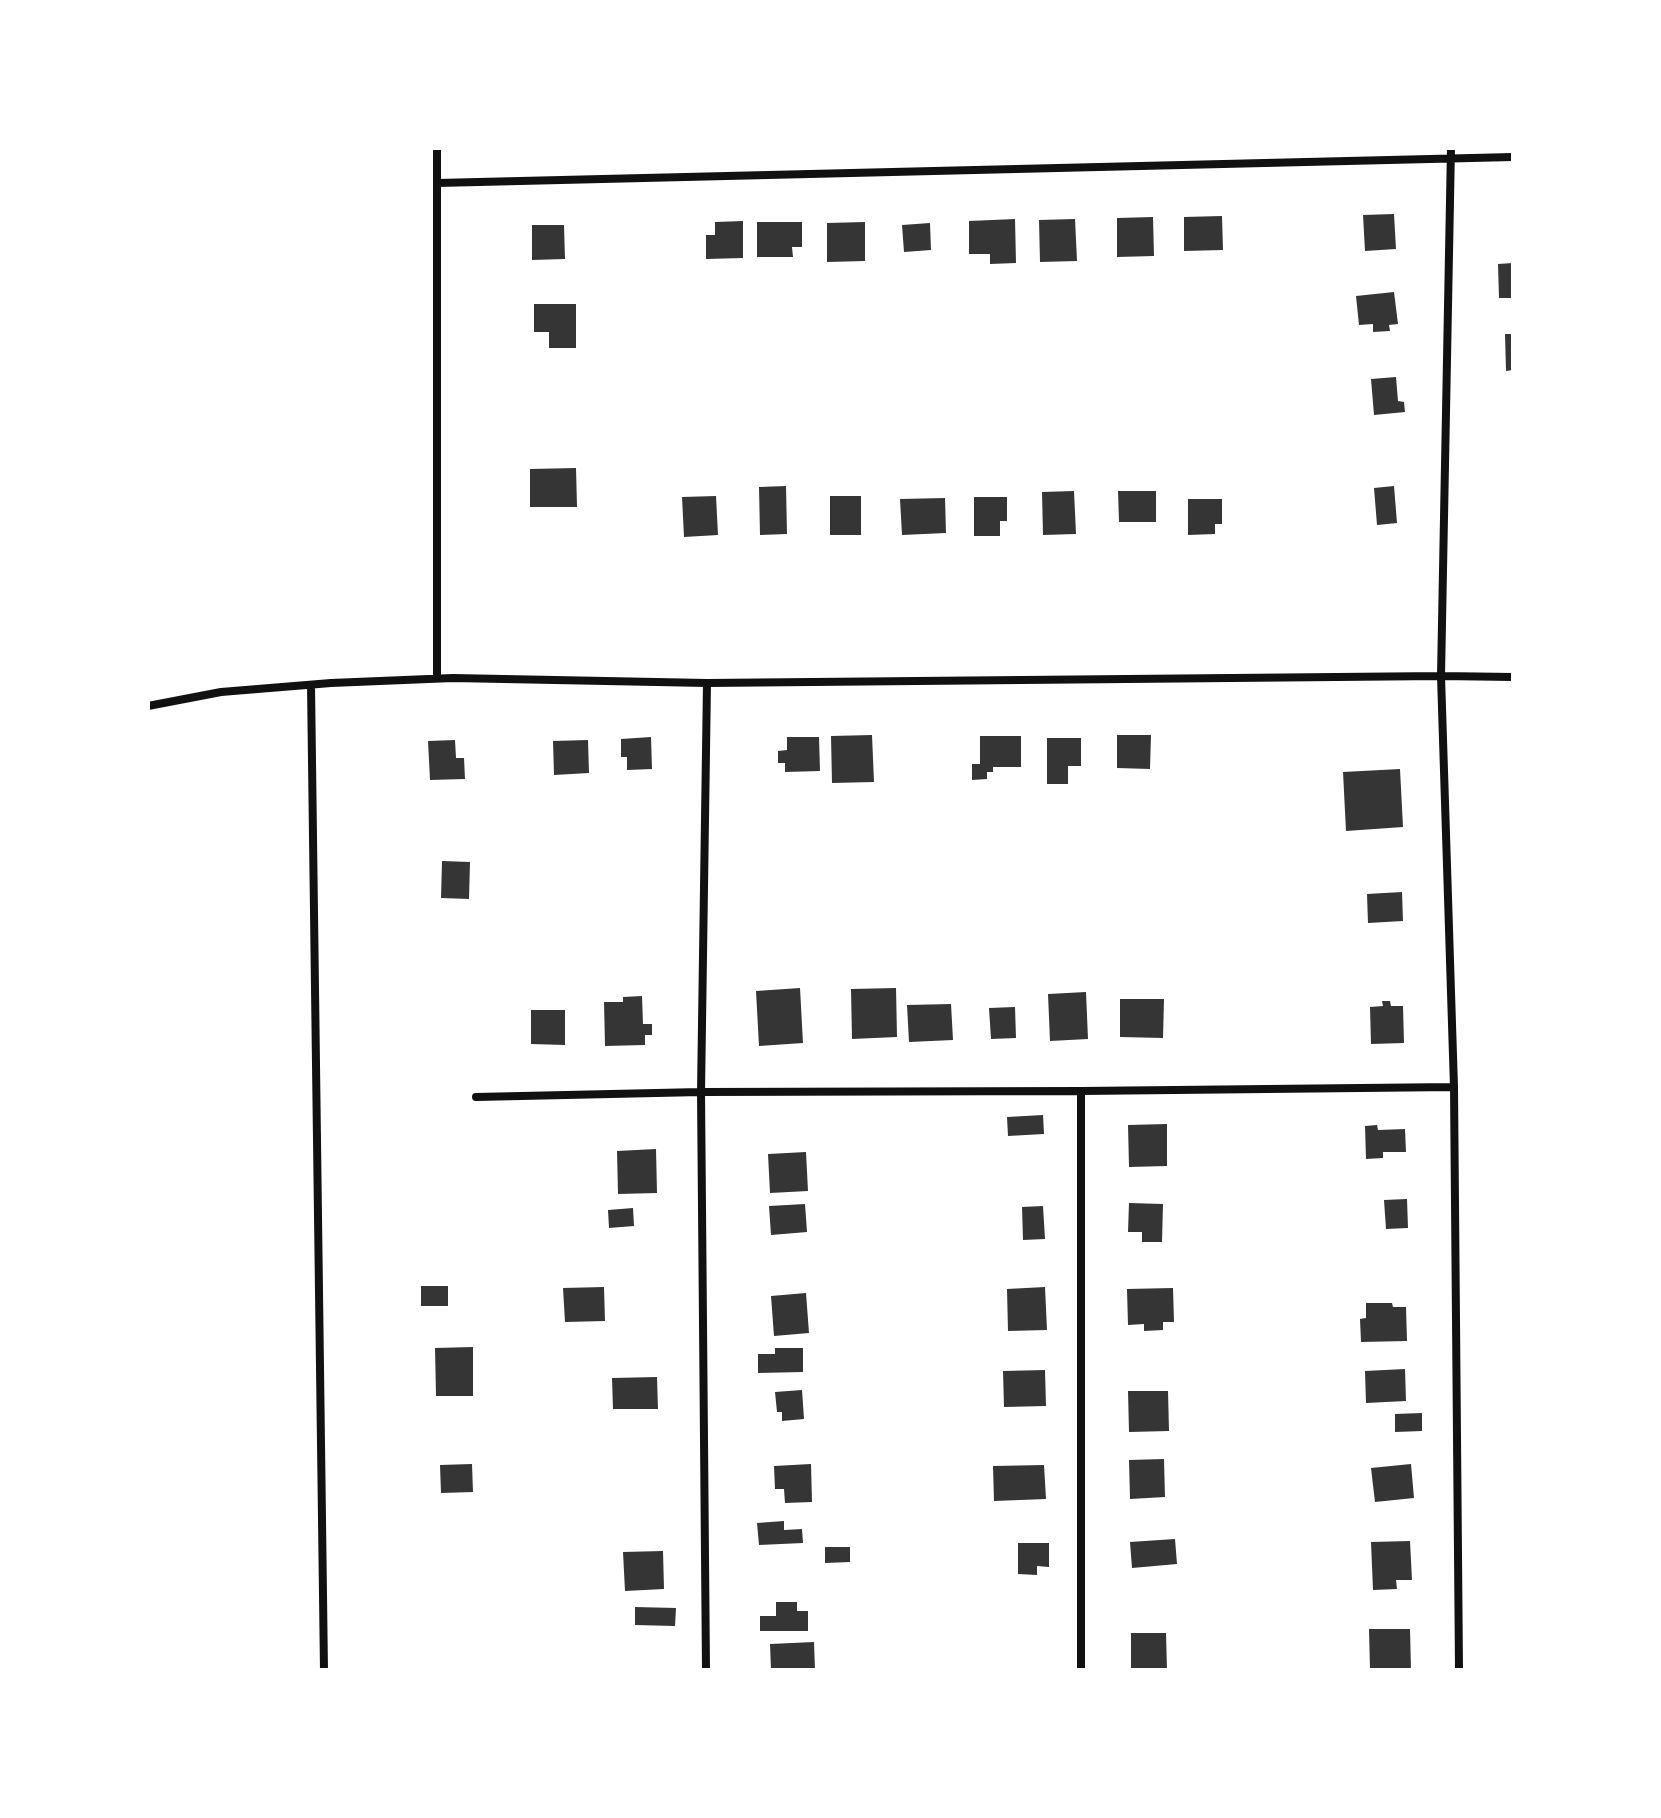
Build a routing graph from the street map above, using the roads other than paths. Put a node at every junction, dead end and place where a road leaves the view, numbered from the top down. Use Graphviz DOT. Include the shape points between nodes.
graph roads {
  1 [pos="437,148"];
  2 [pos="1451,148"];
  3 [pos="1513,157"];
  4 [pos="1450,158"];
  5 [pos="437,183"];
  6 [pos="1441,676"];
  7 [pos="1513,677"];
  8 [pos="437,678"];
  9 [pos="707,683"];
  10 [pos="311,685"];
  11 [pos="148,706"];
  12 [pos="1454,1087"];
  13 [pos="1081,1091"];
  14 [pos="701,1092"];
  15 [pos="476,1097"];
  16 [pos="324,1670"];
  17 [pos="706,1670"];
  18 [pos="1081,1670"];
  19 [pos="1459,1670"];
  1 -- 5 [label="street"];
  2 -- 4 [label="street"];
  3 -- 4 [label="street"];
  4 -- 5 [label="street"];
  4 -- 6 [label="street"];
  5 -- 8 [label="street"];
  6 -- 7 [label="street"];
  6 -- 9 [label="street"];
  6 -- 12 [label="street"];
  8 -- 9 [label="street"];
  8 -- 10 [label="street"];
  9 -- 14 [label="street"];
  10 -- 11 [label="street" via="221,692"];
  10 -- 16 [label="street"];
  12 -- 13 [label="street"];
  12 -- 19 [label="street"];
  13 -- 14 [label="street"];
  13 -- 18 [label="street"];
  14 -- 15 [label="street"];
  14 -- 17 [label="street"];
}
